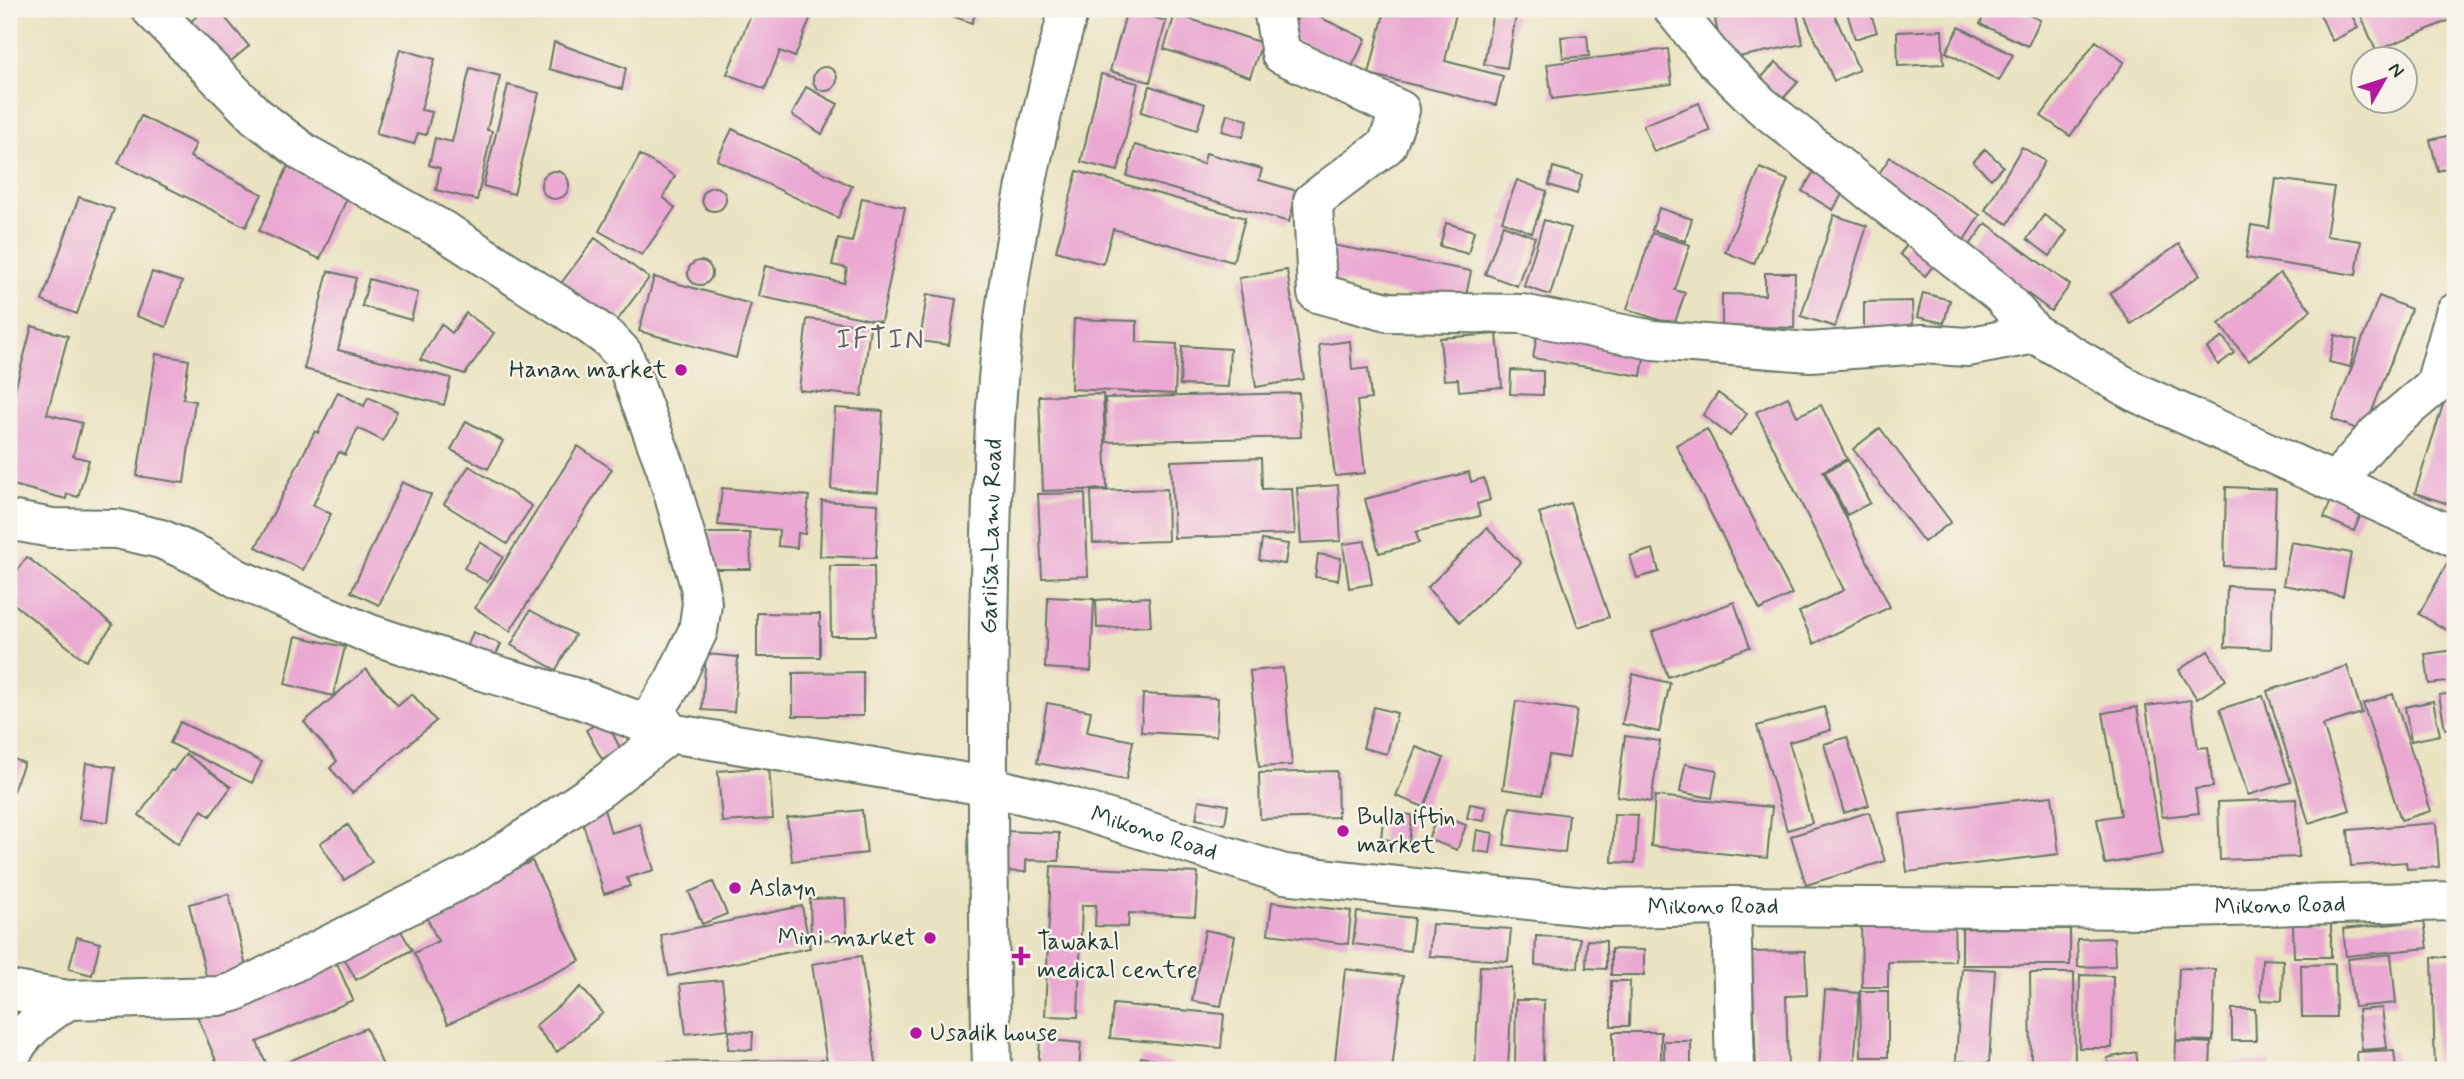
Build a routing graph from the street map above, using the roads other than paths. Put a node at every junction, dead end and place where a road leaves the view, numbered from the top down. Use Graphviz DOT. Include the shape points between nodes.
graph roads {
  1 [pos="151,9"];
  2 [pos="1069,9"];
  3 [pos="1273,9"];
  4 [pos="1673,9"];
  5 [pos="2455,313"];
  6 [pos="2035,334"];
  7 [pos="2335,482"];
  8 [pos="9,520"];
  9 [pos="2455,537"];
  10 [pos="670,733"];
  11 [pos="986,786"];
  12 [pos="2455,901"];
  13 [pos="1731,906"];
  14 [pos="9,990"];
  15 [pos="68,1000"];
  16 [pos="9,1060"];
  17 [pos="992,1070"];
  18 [pos="1734,1070"];
  1 -- 10 [label="street" via="256,116 304,153 446,232 609,339 623,354 666,468 700,586 698,631 655,711"];
  2 -- 11 [label="street, Gariisa-Lamu Road" via="1021,212 1003,329 994,439"];
  3 -- 6 [label="street" via="1281,54 1400,110 1387,145 1313,201 1317,293 1387,312 1522,314 1653,340 1810,352 1923,344 1967,347"];
  4 -- 6 [label="street" via="1714,59 1762,106 2000,294"];
  5 -- 7 [label="street" via="2435,385 2377,433"];
  6 -- 7 [label="street" via="2135,392"];
  7 -- 9 [label="street"];
  8 -- 10 [label="street, Mikono Road" via="52,528 117,529 161,539 238,579 370,634 580,699"];
  10 -- 11 [label="street, Mikono Road"];
  10 -- 15 [label="street" via="599,789 474,873 234,992"];
  11 -- 13 [label="street, Mikono Road" via="1058,803 1284,874 1603,908"];
  11 -- 17 [label="street, Gariisa-Lamu Road"];
  12 -- 13 [label="street, Mikono Road" via="2147,909"];
  13 -- 18 [label="street"];
  14 -- 15 [label="street"];
  15 -- 16 [label="street" via="27,1031"];
}
